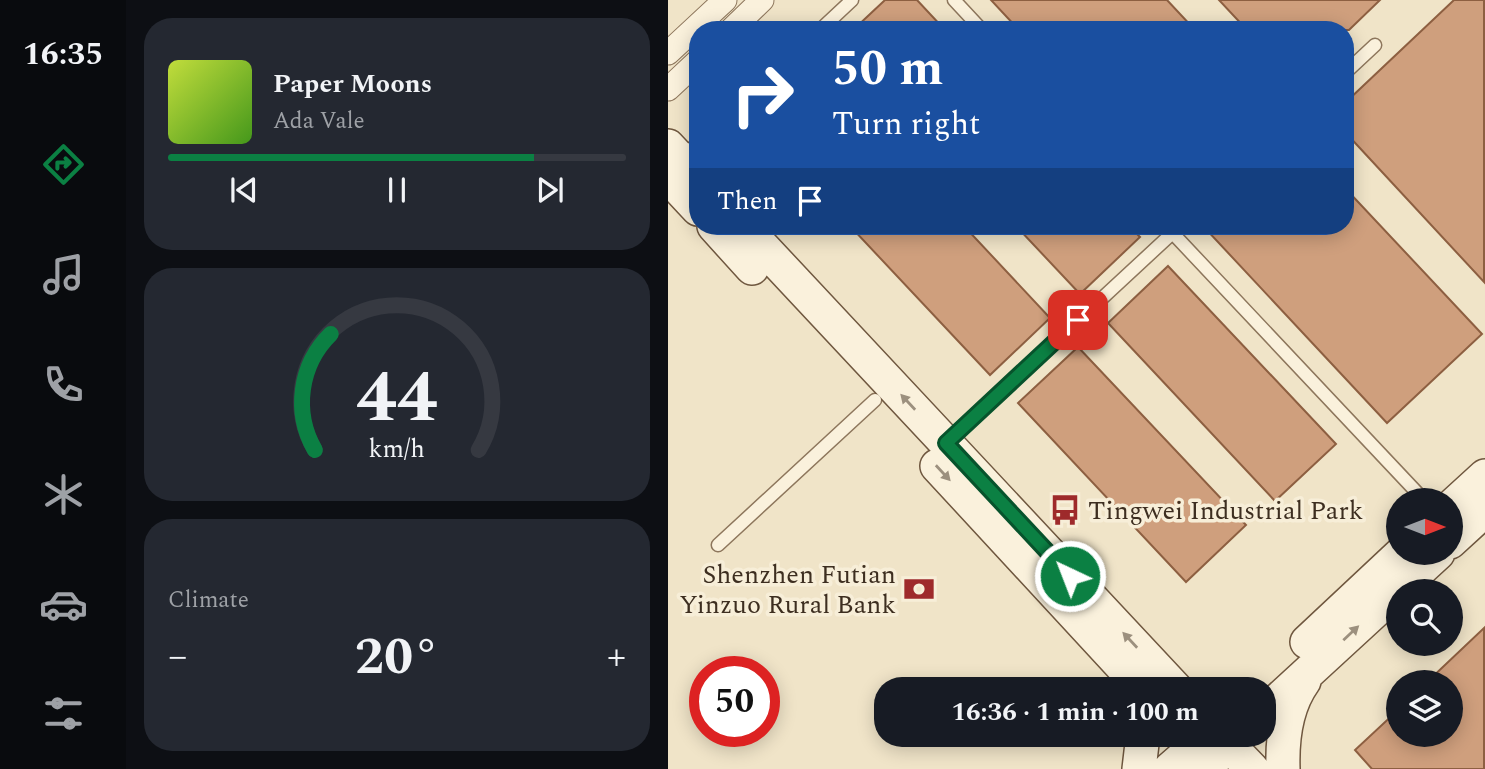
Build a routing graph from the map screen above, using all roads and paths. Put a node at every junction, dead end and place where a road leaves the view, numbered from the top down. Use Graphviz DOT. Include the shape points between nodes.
graph roads {
  1 [pos="725,0"];
  2 [pos="762,0"];
  3 [pos="852,0"];
  4 [pos="954,0"];
  5 [pos="702,21"];
  6 [pos="740,21"];
  7 [pos="830,21"];
  8 [pos="974,21"];
  9 [pos="689,33"];
  10 [pos="1376,45"];
  11 [pos="668,53"];
  12 [pos="1354,65"];
  13 [pos="689,69"];
  14 [pos="668,89"];
  15 [pos="682,161"];
  16 [pos="689,182"];
  17 [pos="722,235"];
  18 [pos="751,235"];
  19 [pos="1166,235"];
  20 [pos="1179,235"];
  21 [pos="875,400"];
  22 [pos="946,443"];
  23 [pos="1485,475"];
  24 [pos="1413,488"];
  25 [pos="1463,496"];
  26 [pos="1485,510"];
  27 [pos="1463,530"];
  28 [pos="718,545"];
  29 [pos="1389,565"];
  30 [pos="1425,565"];
  31 [pos="1315,667"];
  32 [pos="1130,677"];
  33 [pos="1165,677"];
  34 [pos="1271,677"];
  35 [pos="1276,702"];
  36 [pos="1142,747"];
  37 [pos="1212,748"];
  38 [pos="1139,769"];
  39 [pos="1170,769"];
  40 [pos="1251,769"];
  41 [pos="1283,769"];
  1 -- 5 [label="street"];
  2 -- 6 [label="street"];
  3 -- 7 [label="lane"];
  4 -- 8 [label="lane"];
  9 -- 11 [label="street"];
  10 -- 12 [label="lane"];
  13 -- 14 [label="street"];
  15 -- 16 [label="main road"];
  17 -- 21 [label="main road"];
  22 -- 18 [label="main road, one-way"];
  19 -- 22 [label="lane"];
  20 -- 24 [label="lane"];
  21 -- 28 [label="lane"];
  21 -- 32 [label="main road, one-way"];
  33 -- 22 [label="main road, one-way"];
  23 -- 25 [label="main road"];
  26 -- 27 [label="main road"];
  29 -- 34 [label="main road"];
  31 -- 30 [label="main road, one-way"];
  31 -- 35 [label="main road"];
  31 -- 41 [label="main road" via="1290,709"];
  36 -- 38 [label="main road"];
  37 -- 39 [label="main road"];
  37 -- 40 [label="main road"];
}
